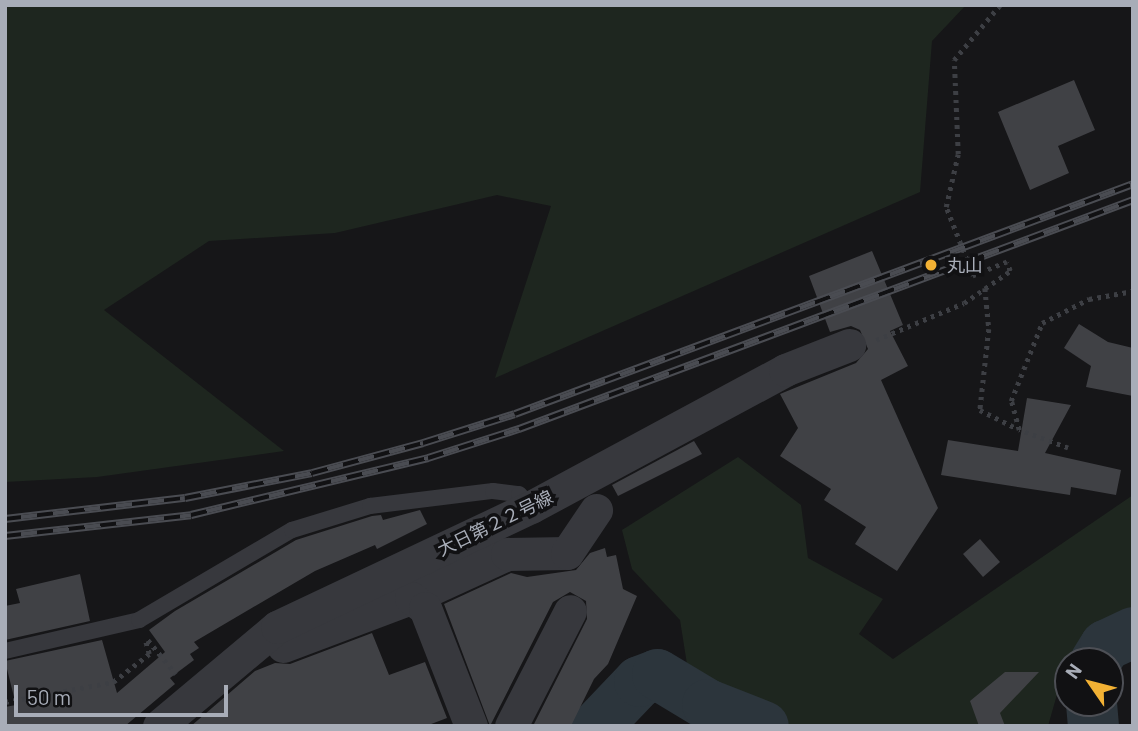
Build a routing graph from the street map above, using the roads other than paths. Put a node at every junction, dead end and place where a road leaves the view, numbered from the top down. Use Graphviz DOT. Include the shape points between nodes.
graph roads {
  1 [pos="849,345"];
  2 [pos="531,507"];
  3 [pos="596,510"];
  4 [pos="411,597"];
  5 [pos="570,611"];
  6 [pos="5,651"];
  7 [pos="245,653"];
  8 [pos="159,726"];
  9 [pos="471,726"];
  10 [pos="511,726"];
  1 -- 2 [label="street, 大日第２２号線" via="785,370"];
  2 -- 6 [label="lane" via="519,494 493,491 370,506 292,530 139,620"];
  2 -- 7 [label="street, 大日第２２号線" via="277,627"];
  3 -- 4 [label="street" via="567,553 507,554"];
  4 -- 7 [label="street" via="283,646"];
  4 -- 9 [label="street" via="425,608"];
  5 -- 10 [label="street"];
  7 -- 8 [label="street, 大日第２２号線"];
}
